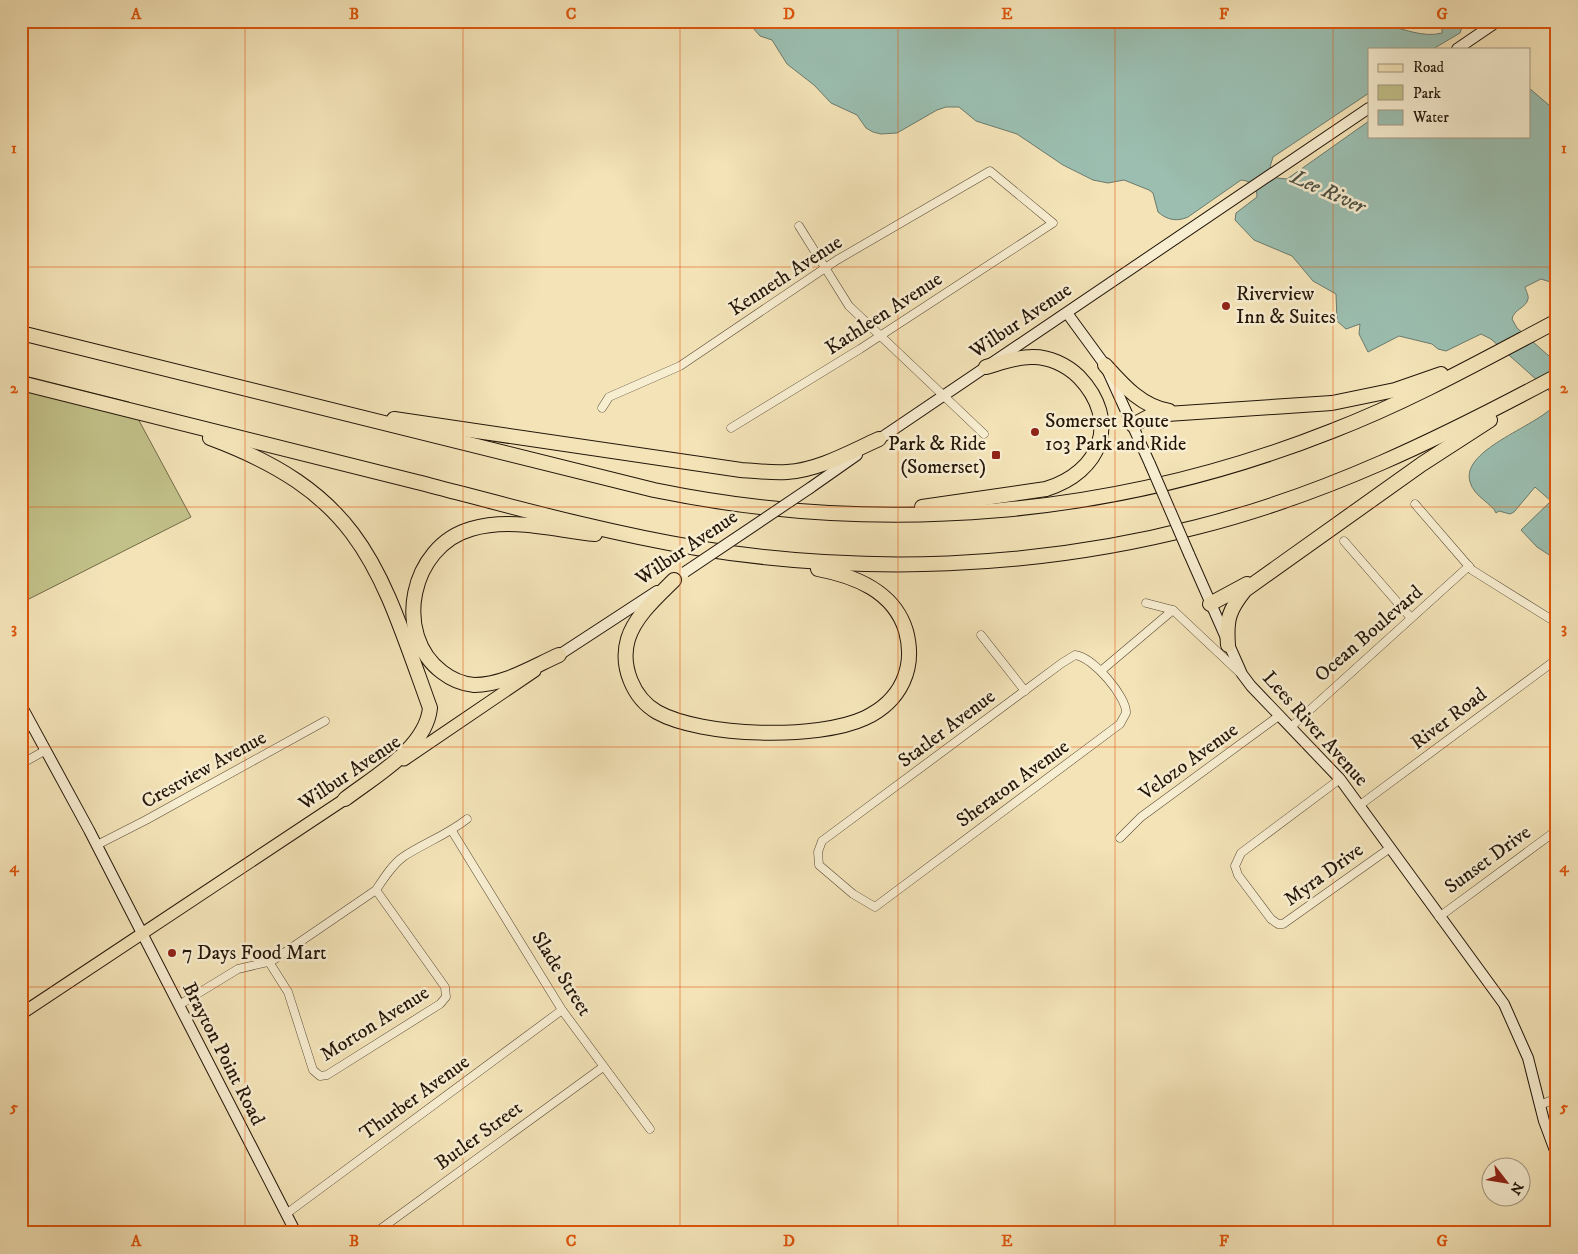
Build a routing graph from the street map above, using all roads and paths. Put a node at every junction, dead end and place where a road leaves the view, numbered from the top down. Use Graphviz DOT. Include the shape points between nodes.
graph roads {
  1 [pos="1498,21"];
  2 [pos="1458,48"];
  3 [pos="1368,109"];
  4 [pos="1053,222"];
  5 [pos="799,226"];
  6 [pos="825,268"];
  7 [pos="1067,313"];
  8 [pos="1557,321"];
  9 [pos="21,333"];
  10 [pos="879,336"];
  11 [pos="1490,357"];
  12 [pos="1105,365"];
  13 [pos="986,367"];
  14 [pos="1557,376"];
  15 [pos="21,383"];
  16 [pos="1533,389"];
  17 [pos="943,396"];
  18 [pos="303,404"];
  19 [pos="602,408"];
  20 [pos="1188,412"];
  21 [pos="141,413"];
  22 [pos="1133,425"];
  23 [pos="730,428"];
  24 [pos="984,434"];
  25 [pos="879,439"];
  26 [pos="1415,504"];
  27 [pos="846,515"];
  28 [pos="1344,541"];
  29 [pos="668,543"];
  30 [pos="751,556"];
  31 [pos="1469,566"];
  32 [pos="1276,568"];
  33 [pos="679,576"];
  34 [pos="1146,602"];
  35 [pos="1210,604"];
  36 [pos="1173,610"];
  37 [pos="1411,618"];
  38 [pos="1557,623"];
  39 [pos="981,635"];
  40 [pos="1228,645"];
  41 [pos="559,655"];
  42 [pos="1557,659"];
  43 [pos="1102,670"];
  44 [pos="1242,674"];
  45 [pos="1025,691"];
  46 [pos="21,705"];
  47 [pos="1280,715"];
  48 [pos="325,721"];
  49 [pos="1291,726"];
  50 [pos="46,750"];
  51 [pos="21,764"];
  52 [pos="1340,779"];
  53 [pos="345,799"];
  54 [pos="1360,805"];
  55 [pos="467,820"];
  56 [pos="1557,830"];
  57 [pos="452,831"];
  58 [pos="1120,838"];
  59 [pos="97,845"];
  60 [pos="1390,848"];
  61 [pos="818,852"];
  62 [pos="376,890"];
  63 [pos="1439,917"];
  64 [pos="142,935"];
  65 [pos="269,962"];
  66 [pos="179,1005"];
  67 [pos="562,1010"];
  68 [pos="21,1014"];
  69 [pos="603,1066"];
  70 [pos="1557,1098"];
  71 [pos="1540,1105"];
  72 [pos="650,1129"];
  73 [pos="1557,1156"];
  74 [pos="286,1214"];
  75 [pos="296,1233"];
  76 [pos="375,1233"];
  1 -- 2 [label="main road"];
  3 -- 7 [label="main road, Wilbur Avenue"];
  4 -- 6 [label="street, Kenneth Avenue" via="990,171"];
  4 -- 10 [label="street, Kathleen Avenue"];
  5 -- 6 [label="street"];
  6 -- 10 [label="street" via="849,306"];
  6 -- 19 [label="street, Kenneth Avenue" via="680,366 609,397"];
  7 -- 12 [label="main road, Lees River Avenue"];
  7 -- 13 [label="main road, Wilbur Avenue"];
  8 -- 11 [label="highway"];
  9 -- 18 [label="highway"];
  10 -- 17 [label="street"];
  10 -- 23 [label="street, Kathleen Avenue"];
  11 -- 20 [label="highway" via="1395,390 1332,403"];
  11 -- 27 [label="highway" via="1334,430 1256,459 1176,482 1095,499 1012,510 938,515"];
  12 -- 20 [label="highway" via="1142,400 1167,411"];
  12 -- 22 [label="main road, Lees River Avenue"];
  13 -- 17 [label="main road, Wilbur Avenue"];
  13 -- 27 [label="highway" via="1032,356 1056,362 1075,373 1093,393 1101,420 1097,446 1085,466 1065,483 1046,489 968,502"];
  14 -- 16 [label="highway"];
  15 -- 21 [label="highway"];
  16 -- 30 [label="highway" via="1421,446 1327,486 1239,516 1140,540 1029,558 937,564 834,563"];
  16 -- 32 [label="highway" via="1408,473"];
  17 -- 24 [label="street"];
  17 -- 25 [label="main road, Wilbur Avenue"];
  18 -- 25 [label="highway" via="758,472 789,472 810,467"];
  18 -- 27 [label="highway" via="654,490 736,505"];
  20 -- 22 [label="highway" via="1152,415"];
  21 -- 29 [label="highway"];
  21 -- 53 [label="highway" via="249,454 289,475 325,502 348,526 370,557 390,597 430,714 424,730 407,751"];
  22 -- 35 [label="main road, Lees River Avenue, bridge"];
  25 -- 33 [label="main road, Wilbur Avenue, bridge"];
  26 -- 31 [label="street"];
  28 -- 37 [label="street"];
  29 -- 30 [label="highway"];
  29 -- 41 [label="highway" via="496,523 458,534 429,560 417,585 413,611 420,648 435,667 458,681 471,685 486,684"];
  30 -- 33 [label="highway" via="846,575 875,589 892,604 903,622 910,656 903,681 887,705 864,719 848,723 815,730 763,732 685,723 656,711 644,702 632,683 627,672 626,649 642,614"];
  31 -- 37 [label="street, Ocean Boulevard"];
  31 -- 38 [label="street"];
  32 -- 35 [label="highway"];
  32 -- 40 [label="highway" via="1245,590 1237,600 1226,622"];
  33 -- 41 [label="main road, Wilbur Avenue"];
  34 -- 36 [label="street"];
  35 -- 40 [label="main road, Lees River Avenue"];
  36 -- 43 [label="street"];
  36 -- 44 [label="street"];
  37 -- 49 [label="street, Ocean Boulevard"];
  39 -- 45 [label="street"];
  40 -- 44 [label="main road, Lees River Avenue"];
  41 -- 53 [label="main road, Wilbur Avenue"];
  42 -- 54 [label="street, River Road"];
  43 -- 45 [label="street, Statler Avenue" via="1089,659 1076,655"];
  43 -- 61 [label="street, Sheraton Avenue" via="1126,708 1125,719 875,906 853,894 825,871 819,865"];
  44 -- 47 [label="main road, Lees River Avenue"];
  45 -- 61 [label="street, Statler Avenue" via="822,841"];
  46 -- 50 [label="main road, Brayton Point Road"];
  47 -- 49 [label="main road, Lees River Avenue"];
  47 -- 58 [label="street, Velozo Avenue" via="1141,817"];
  48 -- 59 [label="street, Crestview Avenue"];
  49 -- 52 [label="main road, Lees River Avenue"];
  50 -- 51 [label="street"];
  50 -- 59 [label="main road, Brayton Point Road"];
  52 -- 54 [label="main road, Lees River Avenue"];
  52 -- 60 [label="street, Myra Drive" via="1241,853 1235,866 1238,874 1271,919 1283,924"];
  53 -- 64 [label="main road, Wilbur Avenue"];
  54 -- 60 [label="main road, Lees River Avenue"];
  55 -- 57 [label="street"];
  56 -- 63 [label="street, Sunset Drive"];
  57 -- 62 [label="street" via="403,857"];
  57 -- 67 [label="street, Slade Street"];
  59 -- 64 [label="main road, Brayton Point Road"];
  60 -- 63 [label="main road, Lees River Avenue"];
  62 -- 65 [label="street"];
  62 -- 65 [label="street, Morton Avenue" via="445,988 446,997 440,1004 327,1075 320,1076 313,1070 288,992"];
  63 -- 71 [label="main road, Lees River Avenue" via="1508,1012 1528,1058"];
  64 -- 66 [label="main road, Brayton Point Road"];
  64 -- 68 [label="main road, Wilbur Avenue"];
  65 -- 66 [label="street" via="238,969"];
  66 -- 74 [label="main road, Brayton Point Road"];
  67 -- 69 [label="street, Slade Street"];
  67 -- 74 [label="street, Thurber Avenue"];
  69 -- 72 [label="street, Slade Street"];
  69 -- 76 [label="street, Butler Street"];
  70 -- 71 [label="street"];
  71 -- 73 [label="main road, Lees River Avenue"];
  74 -- 75 [label="main road, Brayton Point Road"];
}
